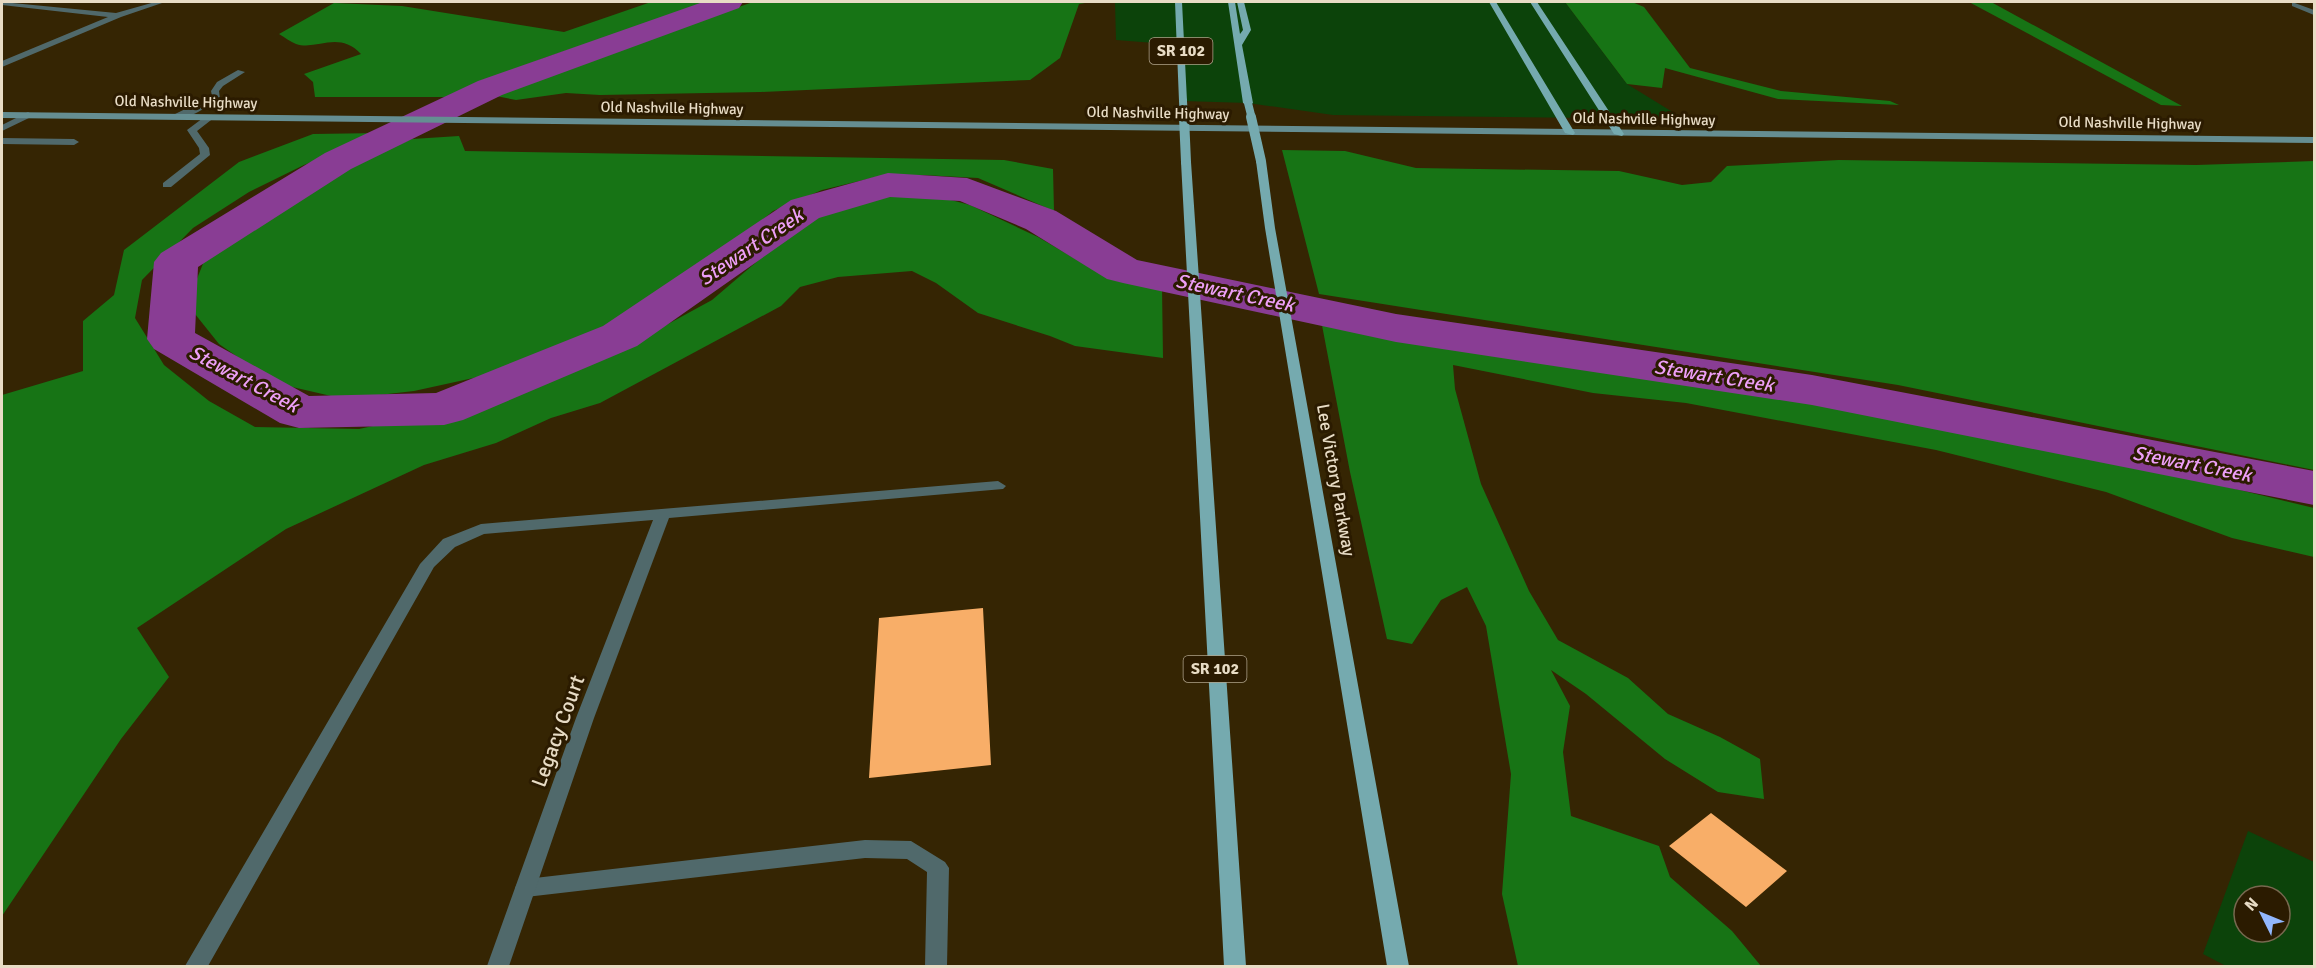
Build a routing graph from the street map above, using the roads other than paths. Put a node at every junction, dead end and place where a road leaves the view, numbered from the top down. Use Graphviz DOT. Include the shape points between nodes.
graph roads {
  1 [pos="161,2"];
  2 [pos="1178,2"];
  3 [pos="1231,2"];
  4 [pos="1241,2"];
  5 [pos="1492,2"];
  6 [pos="1533,2"];
  7 [pos="2,3"];
  8 [pos="2295,4"];
  9 [pos="2314,13"];
  10 [pos="118,15"];
  11 [pos="1238,45"];
  12 [pos="2,64"];
  13 [pos="241,72"];
  14 [pos="215,91"];
  15 [pos="2,115"];
  16 [pos="28,115"];
  17 [pos="163,117"];
  18 [pos="176,117"];
  19 [pos="210,117"];
  20 [pos="2,128"];
  21 [pos="1570,133"];
  22 [pos="1619,134"];
  23 [pos="2314,140"];
  24 [pos="2,141"];
  25 [pos="74,142"];
  26 [pos="167,184"];
  27 [pos="998,486"];
  28 [pos="663,513"];
  29 [pos="526,888"];
  30 [pos="196,966"];
  31 [pos="498,966"];
  32 [pos="936,966"];
  33 [pos="1235,966"];
  34 [pos="1398,966"];
  1 -- 10 [label="street"];
  2 -- 33 [label="main road, SR 102, bridge"];
  3 -- 11 [label="main road, Lee Victory Parkway / SR 102"];
  4 -- 11 [label="main road" via="1247,30"];
  5 -- 21 [label="main road"];
  6 -- 22 [label="main road"];
  7 -- 10 [label="street"];
  8 -- 9 [label="street"];
  10 -- 12 [label="street"];
  11 -- 34 [label="main road, Lee Victory Parkway / SR 102, bridge"];
  13 -- 14 [label="street"];
  14 -- 17 [label="street"];
  14 -- 18 [label="street" via="217,97"];
  15 -- 16 [label="main road, Old Nashville Highway"];
  16 -- 17 [label="main road, Old Nashville Highway"];
  16 -- 20 [label="street"];
  17 -- 18 [label="main road, Old Nashville Highway"];
  18 -- 19 [label="main road, Old Nashville Highway"];
  19 -- 21 [label="main road, Old Nashville Highway"];
  19 -- 26 [label="street" via="192,130 205,155"];
  21 -- 22 [label="main road, Old Nashville Highway"];
  22 -- 23 [label="main road, Old Nashville Highway"];
  24 -- 25 [label="street"];
  27 -- 28 [label="street"];
  28 -- 29 [label="street, Legacy Court"];
  28 -- 30 [label="street" via="481,529 449,543 428,564"];
  29 -- 31 [label="street, Legacy Court"];
  29 -- 32 [label="street" via="865,849 911,850 938,868"];
}
